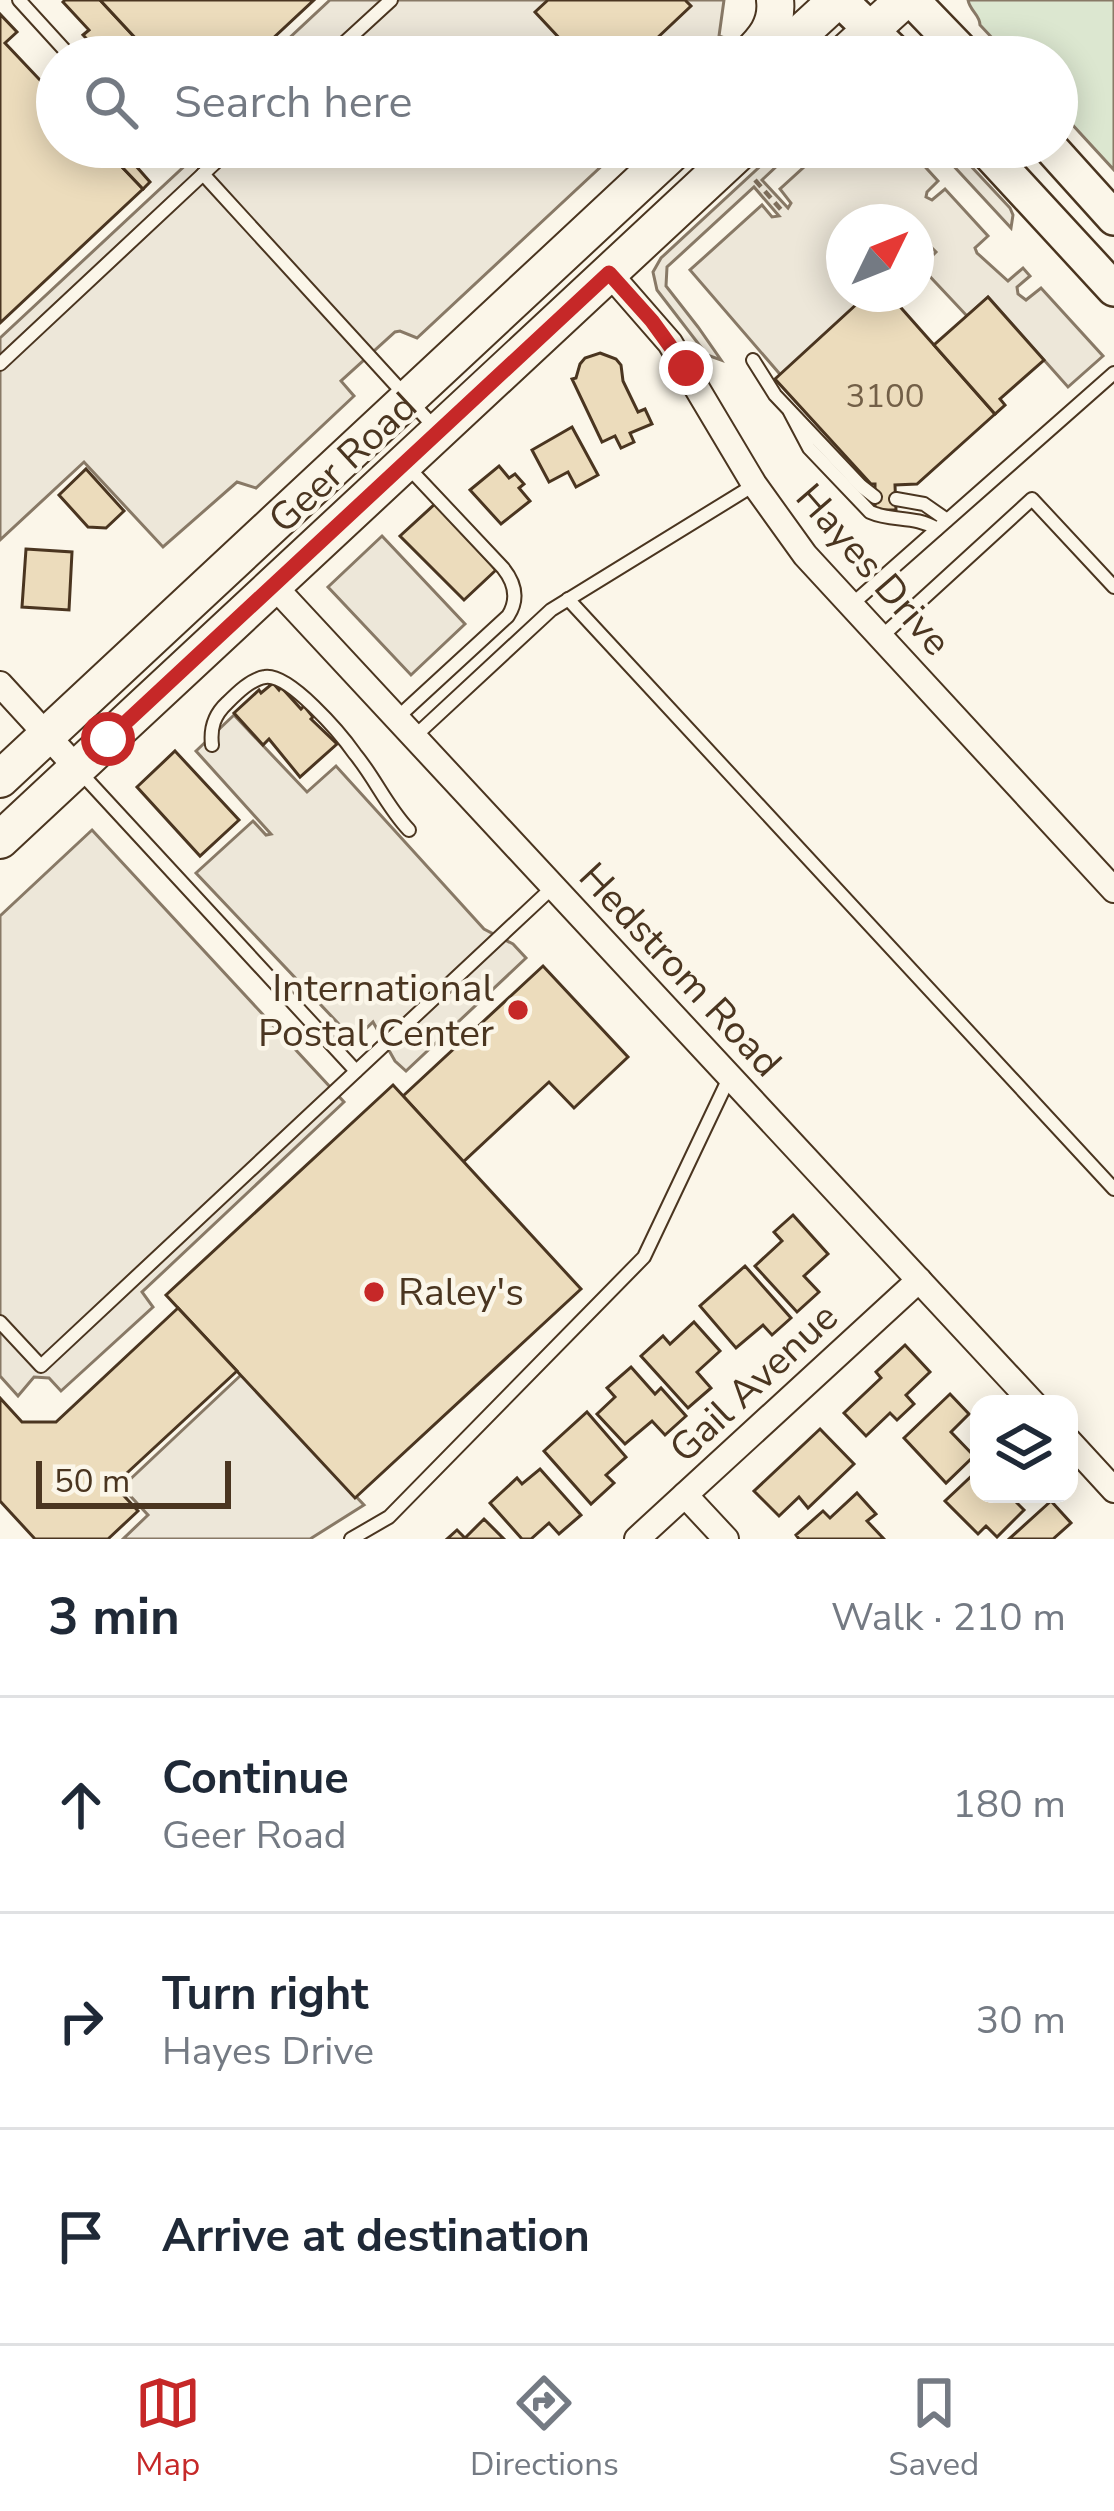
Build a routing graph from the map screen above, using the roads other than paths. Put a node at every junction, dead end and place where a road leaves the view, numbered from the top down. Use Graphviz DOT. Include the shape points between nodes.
graph roads {
  1 [pos="19,0"];
  2 [pos="391,0"];
  3 [pos="775,0"];
  4 [pos="839,0"];
  5 [pos="908,0"];
  6 [pos="871,29"];
  7 [pos="52,36"];
  8 [pos="352,36"];
  9 [pos="763,36"];
  10 [pos="799,36"];
  11 [pos="864,36"];
  12 [pos="878,36"];
  13 [pos="946,36"];
  14 [pos="209,168"];
  15 [pos="655,168"];
  16 [pos="743,168"];
  17 [pos="1002,168"];
  18 [pos="1068,168"];
  19 [pos="203,174"];
  20 [pos="1114,218"];
  21 [pos="609,273"];
  22 [pos="1114,289"];
  23 [pos="753,361"];
  24 [pos="0,364"];
  25 [pos="1114,373"];
  26 [pos="408,399"];
  27 [pos="790,412"];
  28 [pos="439,432"];
  29 [pos="404,464"];
  30 [pos="754,484"];
  31 [pos="875,497"];
  32 [pos="896,499"];
  33 [pos="942,525"];
  34 [pos="273,585"];
  35 [pos="1114,587"];
  36 [pos="568,599"];
  37 [pos="850,606"];
  38 [pos="880,638"];
  39 [pos="0,684"];
  40 [pos="405,727"];
  41 [pos="46,735"];
  42 [pos="212,745"];
  43 [pos="77,768"];
  44 [pos="0,778"];
  45 [pos="409,830"];
  46 [pos="0,840"];
  47 [pos="554,886"];
  48 [pos="1114,890"];
  49 [pos="356,1071"];
  50 [pos="730,1076"];
  51 [pos="1114,1189"];
  52 [pos="919,1280"];
  53 [pos="0,1322"];
  54 [pos="1026,1395"];
  55 [pos="1078,1451"];
  56 [pos="1114,1490"];
  57 [pos="686,1495"];
  58 [pos="351,1539"];
  59 [pos="637,1539"];
  60 [pos="727,1539"];
  1 -- 7 [label="lane"];
  2 -- 8 [label="lane"];
  3 -- 9 [label="main road"];
  4 -- 6 [label="main road"];
  4 -- 10 [label="main road"];
  5 -- 6 [label="main road"];
  5 -- 13 [label="main road"];
  6 -- 11 [label="main road"];
  6 -- 12 [label="main road"];
  14 -- 19 [label="lane"];
  15 -- 26 [label="main road, Geer Road"];
  16 -- 21 [label="main road, Geer Road"];
  17 -- 22 [label="main road"];
  18 -- 20 [label="main road"];
  19 -- 24 [label="lane"];
  19 -- 26 [label="lane"];
  21 -- 28 [label="main road, Geer Road"];
  21 -- 30 [label="street, Hayes Drive" via="670,343"];
  23 -- 27 [label="lane"];
  25 -- 33 [label="lane"];
  26 -- 28 [label="lane"];
  26 -- 41 [label="main road, Geer Road"];
  27 -- 31 [label="lane"];
  27 -- 33 [label="lane" via="809,448 870,512"];
  28 -- 29 [label="main road, Geer Road"];
  29 -- 34 [label="main road, Geer Road"];
  29 -- 40 [label="lane" via="503,568 515,600"];
  30 -- 36 [label="lane"];
  30 -- 37 [label="street, Hayes Drive"];
  32 -- 33 [label="lane" via="924,504"];
  33 -- 37 [label="lane"];
  34 -- 40 [label="street, Hedstrom Road"];
  34 -- 43 [label="main road, Geer Road"];
  35 -- 38 [label="lane" via="1032,499"];
  36 -- 40 [label="lane"];
  36 -- 51 [label="lane"];
  37 -- 38 [label="street, Hayes Drive"];
  38 -- 48 [label="street, Hayes Drive"];
  39 -- 41 [label="street"];
  40 -- 47 [label="street, Hedstrom Road"];
  41 -- 43 [label="street"];
  41 -- 44 [label="main road, Geer Road"];
  42 -- 45 [label="lane" via="212,725 226,703 254,681 278,678 346,742"];
  43 -- 46 [label="main road, Geer Road"];
  43 -- 49 [label="lane"];
  47 -- 49 [label="lane"];
  47 -- 50 [label="street, Hedstrom Road"];
  49 -- 53 [label="lane" via="41,1366"];
  50 -- 52 [label="street, Hedstrom Road"];
  50 -- 58 [label="lane" via="644,1257 389,1517"];
  52 -- 54 [label="street, Hedstrom Road"];
  52 -- 57 [label="street, Gail Avenue"];
  55 -- 56 [label="street"];
  57 -- 59 [label="street, Gail Avenue"];
  57 -- 60 [label="street"];
}
